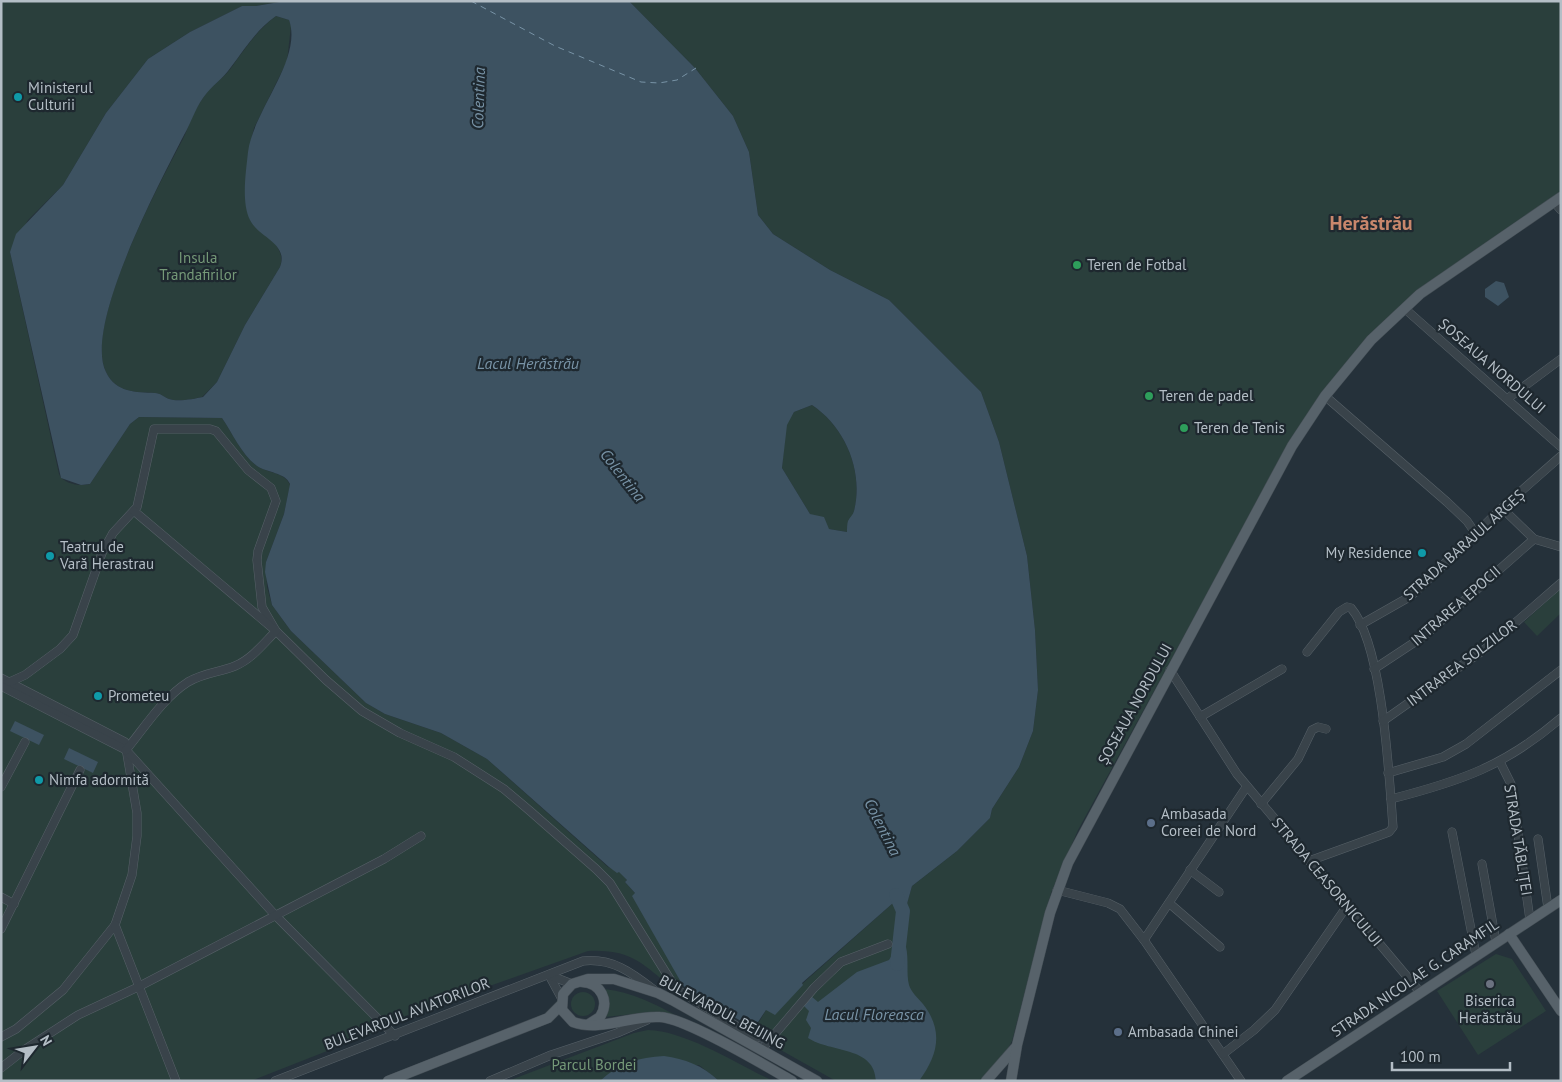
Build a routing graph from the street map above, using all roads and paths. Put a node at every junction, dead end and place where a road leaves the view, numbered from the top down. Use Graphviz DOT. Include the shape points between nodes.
graph roads {
  1 [pos="1557,200"];
  2 [pos="1561,210"];
  3 [pos="1404,308"];
  4 [pos="1561,359"];
  5 [pos="1325,396"];
  6 [pos="1507,399"];
  7 [pos="1561,447"];
  8 [pos="1561,456"];
  9 [pos="1502,508"];
  10 [pos="134,511"];
  11 [pos="1476,534"];
  12 [pos="1534,539"];
  13 [pos="1558,547"];
  14 [pos="1561,583"];
  15 [pos="1360,625"];
  16 [pos="276,631"];
  17 [pos="1307,652"];
  18 [pos="1282,669"];
  19 [pos="1374,669"];
  20 [pos="1170,670"];
  21 [pos="1561,670"];
  22 [pos="1,678"];
  23 [pos="10,682"];
  24 [pos="1200,717"];
  25 [pos="1384,721"];
  26 [pos="1559,722"];
  27 [pos="1326,729"];
  28 [pos="25,742"];
  29 [pos="126,750"];
  30 [pos="1500,762"];
  31 [pos="80,770"];
  32 [pos="1388,773"];
  33 [pos="1247,786"];
  34 [pos="1,787"];
  35 [pos="1391,798"];
  36 [pos="1261,804"];
  37 [pos="1452,832"];
  38 [pos="421,836"];
  39 [pos="1538,839"];
  40 [pos="1309,860"];
  41 [pos="1482,864"];
  42 [pos="1190,870"];
  43 [pos="1057,890"];
  44 [pos="1219,892"];
  45 [pos="1,898"];
  46 [pos="1561,900"];
  47 [pos="1169,903"];
  48 [pos="14,904"];
  49 [pos="1347,906"];
  50 [pos="1548,908"];
  51 [pos="275,915"];
  52 [pos="1530,920"];
  53 [pos="115,925"];
  54 [pos="1,929"];
  55 [pos="1512,932"];
  56 [pos="1144,940"];
  57 [pos="1496,942"];
  58 [pos="888,944"];
  59 [pos="1220,947"];
  60 [pos="1476,955"];
  61 [pos="549,975"];
  62 [pos="576,983"];
  63 [pos="138,987"];
  64 [pos="1420,992"];
  65 [pos="658,993"];
  66 [pos="1561,1000"];
  67 [pos="562,1002"];
  68 [pos="1561,1011"];
  69 [pos="654,1017"];
  70 [pos="548,1018"];
  71 [pos="567,1018"];
  72 [pos="586,1025"];
  73 [pos="395,1036"];
  74 [pos="771,1036"];
  75 [pos="1,1037"];
  76 [pos="1017,1045"];
  77 [pos="762,1049"];
  78 [pos="1222,1054"];
  79 [pos="1,1068"];
  80 [pos="412,1076"];
  81 [pos="393,1079"];
  82 [pos="176,1081"];
  83 [pos="275,1081"];
  84 [pos="490,1081"];
  85 [pos="792,1081"];
  86 [pos="817,1081"];
  87 [pos="986,1081"];
  88 [pos="1011,1081"];
  89 [pos="1241,1081"];
  90 [pos="1287,1081"];
  1 -- 2 [label="street, ȘOSEAUA NORDULUI"];
  1 -- 3 [label="main road, ȘOSEAUA NORDULUI" via="1457,267"];
  3 -- 5 [label="main road, ȘOSEAUA NORDULUI" via="1358,355"];
  3 -- 6 [label="street, ȘOSEAUA NORDULUI"];
  4 -- 6 [label="street"];
  5 -- 11 [label="street" via="1447,502"];
  5 -- 20 [label="main road, ȘOSEAUA NORDULUI" via="1292,446"];
  6 -- 7 [label="street, ȘOSEAUA NORDULUI"];
  8 -- 9 [label="street, STRADA BARAJUL ARGEȘ"];
  9 -- 11 [label="street, STRADA BARAJUL ARGEȘ"];
  9 -- 12 [label="street"];
  10 -- 16 [label="street"];
  10 -- 16 [label="street" via="139,503 154,429 216,431 248,470 276,496 257,560 262,607"];
  10 -- 23 [label="street" via="113,533 98,560 73,635 60,649"];
  11 -- 15 [label="street, STRADA BARAJUL ARGEȘ" via="1411,596"];
  12 -- 13 [label="street"];
  12 -- 19 [label="street, INTRAREA EPOCII" via="1424,636"];
  14 -- 25 [label="street, INTRAREA SOLZILOR" via="1485,649"];
  15 -- 17 [label="street" via="1352,608 1343,609"];
  15 -- 19 [label="street"];
  16 -- 29 [label="street" via="245,661 203,674 180,688 166,700"];
  16 -- 74 [label="street" via="362,711 381,724 477,770 504,789 596,869 616,891 676,989 753,1036"];
  18 -- 24 [label="street"];
  19 -- 25 [label="street"];
  20 -- 24 [label="street, STRADA CEASORNICULUI"];
  20 -- 43 [label="main road, ȘOSEAUA NORDULUI" via="1081,835"];
  21 -- 32 [label="street" via="1466,744 1443,757"];
  22 -- 23 [label="street"];
  23 -- 29 [label="street" via="1,686"];
  24 -- 33 [label="street, STRADA CEASORNICULUI"];
  25 -- 32 [label="street"];
  26 -- 30 [label="street"];
  27 -- 36 [label="street" via="1318,727 1312,730 1298,759"];
  28 -- 34 [label="street"];
  29 -- 51 [label="street"];
  29 -- 53 [label="street" via="137,813 137,844 132,875"];
  30 -- 35 [label="street" via="1457,780"];
  30 -- 52 [label="street, STRADA TĂBLIȚEI" via="1511,784"];
  31 -- 48 [label="street"];
  32 -- 35 [label="street"];
  33 -- 36 [label="street, STRADA CEASORNICULUI"];
  33 -- 42 [label="street"];
  35 -- 40 [label="street" via="1393,827 1390,832"];
  36 -- 40 [label="street, STRADA CEASORNICULUI"];
  37 -- 60 [label="street"];
  38 -- 51 [label="street" via="384,859"];
  39 -- 50 [label="street"];
  40 -- 49 [label="street, STRADA CEASORNICULUI"];
  41 -- 57 [label="street"];
  42 -- 44 [label="street"];
  42 -- 47 [label="street"];
  43 -- 56 [label="street" via="1114,906"];
  43 -- 76 [label="main road, ȘOSEAUA NORDULUI"];
  45 -- 48 [label="street"];
  46 -- 50 [label="main road, STRADA NICOLAE G. CARAMFIL"];
  47 -- 56 [label="street"];
  47 -- 59 [label="street"];
  48 -- 54 [label="street"];
  49 -- 64 [label="street, STRADA CEASORNICULUI"];
  49 -- 78 [label="street" via="1275,1010"];
  50 -- 52 [label="main road, STRADA NICOLAE G. CARAMFIL"];
  51 -- 63 [label="street"];
  51 -- 73 [label="street"];
  52 -- 55 [label="main road, STRADA NICOLAE G. CARAMFIL"];
  53 -- 63 [label="street"];
  53 -- 75 [label="street" via="63,990"];
  55 -- 57 [label="main road, STRADA NICOLAE G. CARAMFIL"];
  55 -- 66 [label="main road"];
  55 -- 68 [label="main road"];
  56 -- 78 [label="street"];
  57 -- 60 [label="main road, STRADA NICOLAE G. CARAMFIL"];
  58 -- 74 [label="street" via="841,962"];
  60 -- 64 [label="main road, STRADA NICOLAE G. CARAMFIL"];
  61 -- 62 [label="street"];
  61 -- 65 [label="street, BULEVARDUL AVIATORILOR" via="584,961 604,961 628,970"];
  61 -- 67 [label="street"];
  61 -- 73 [label="street, BULEVARDUL AVIATORILOR"];
  62 -- 65 [label="main road, BULEVARDUL BEIJING" via="607,978"];
  62 -- 67 [label="main road, BULEVARDUL BEIJING" via="566,990"];
  62 -- 72 [label="main road" via="596,986 605,1000 600,1017"];
  63 -- 79 [label="street" via="66,1022"];
  63 -- 82 [label="street"];
  64 -- 90 [label="main road, STRADA NICOLAE G. CARAMFIL"];
  65 -- 77 [label="main road, BULEVARDUL BEIJING"];
  67 -- 70 [label="main road, BULEVARDUL BEIJING"];
  67 -- 71 [label="main road"];
  69 -- 72 [label="main road, BULEVARDUL BEIJING"];
  69 -- 84 [label="street" via="617,1033 551,1054"];
  69 -- 85 [label="main road, BULEVARDUL BEIJING" via="668,1018 688,1026"];
  70 -- 71 [label="main road, BULEVARDUL BEIJING"];
  70 -- 80 [label="main road, BULEVARDUL BEIJING"];
  71 -- 72 [label="main road, BULEVARDUL BEIJING"];
  73 -- 83 [label="street, BULEVARDUL AVIATORILOR"];
  74 -- 77 [label="street"];
  76 -- 87 [label="main road, ȘOSEAUA NORDULUI"];
  76 -- 88 [label="main road, ȘOSEAUA NORDULUI"];
  77 -- 86 [label="main road, BULEVARDUL BEIJING"];
  78 -- 89 [label="street"];
  80 -- 81 [label="main road, BULEVARDUL BEIJING"];
}
